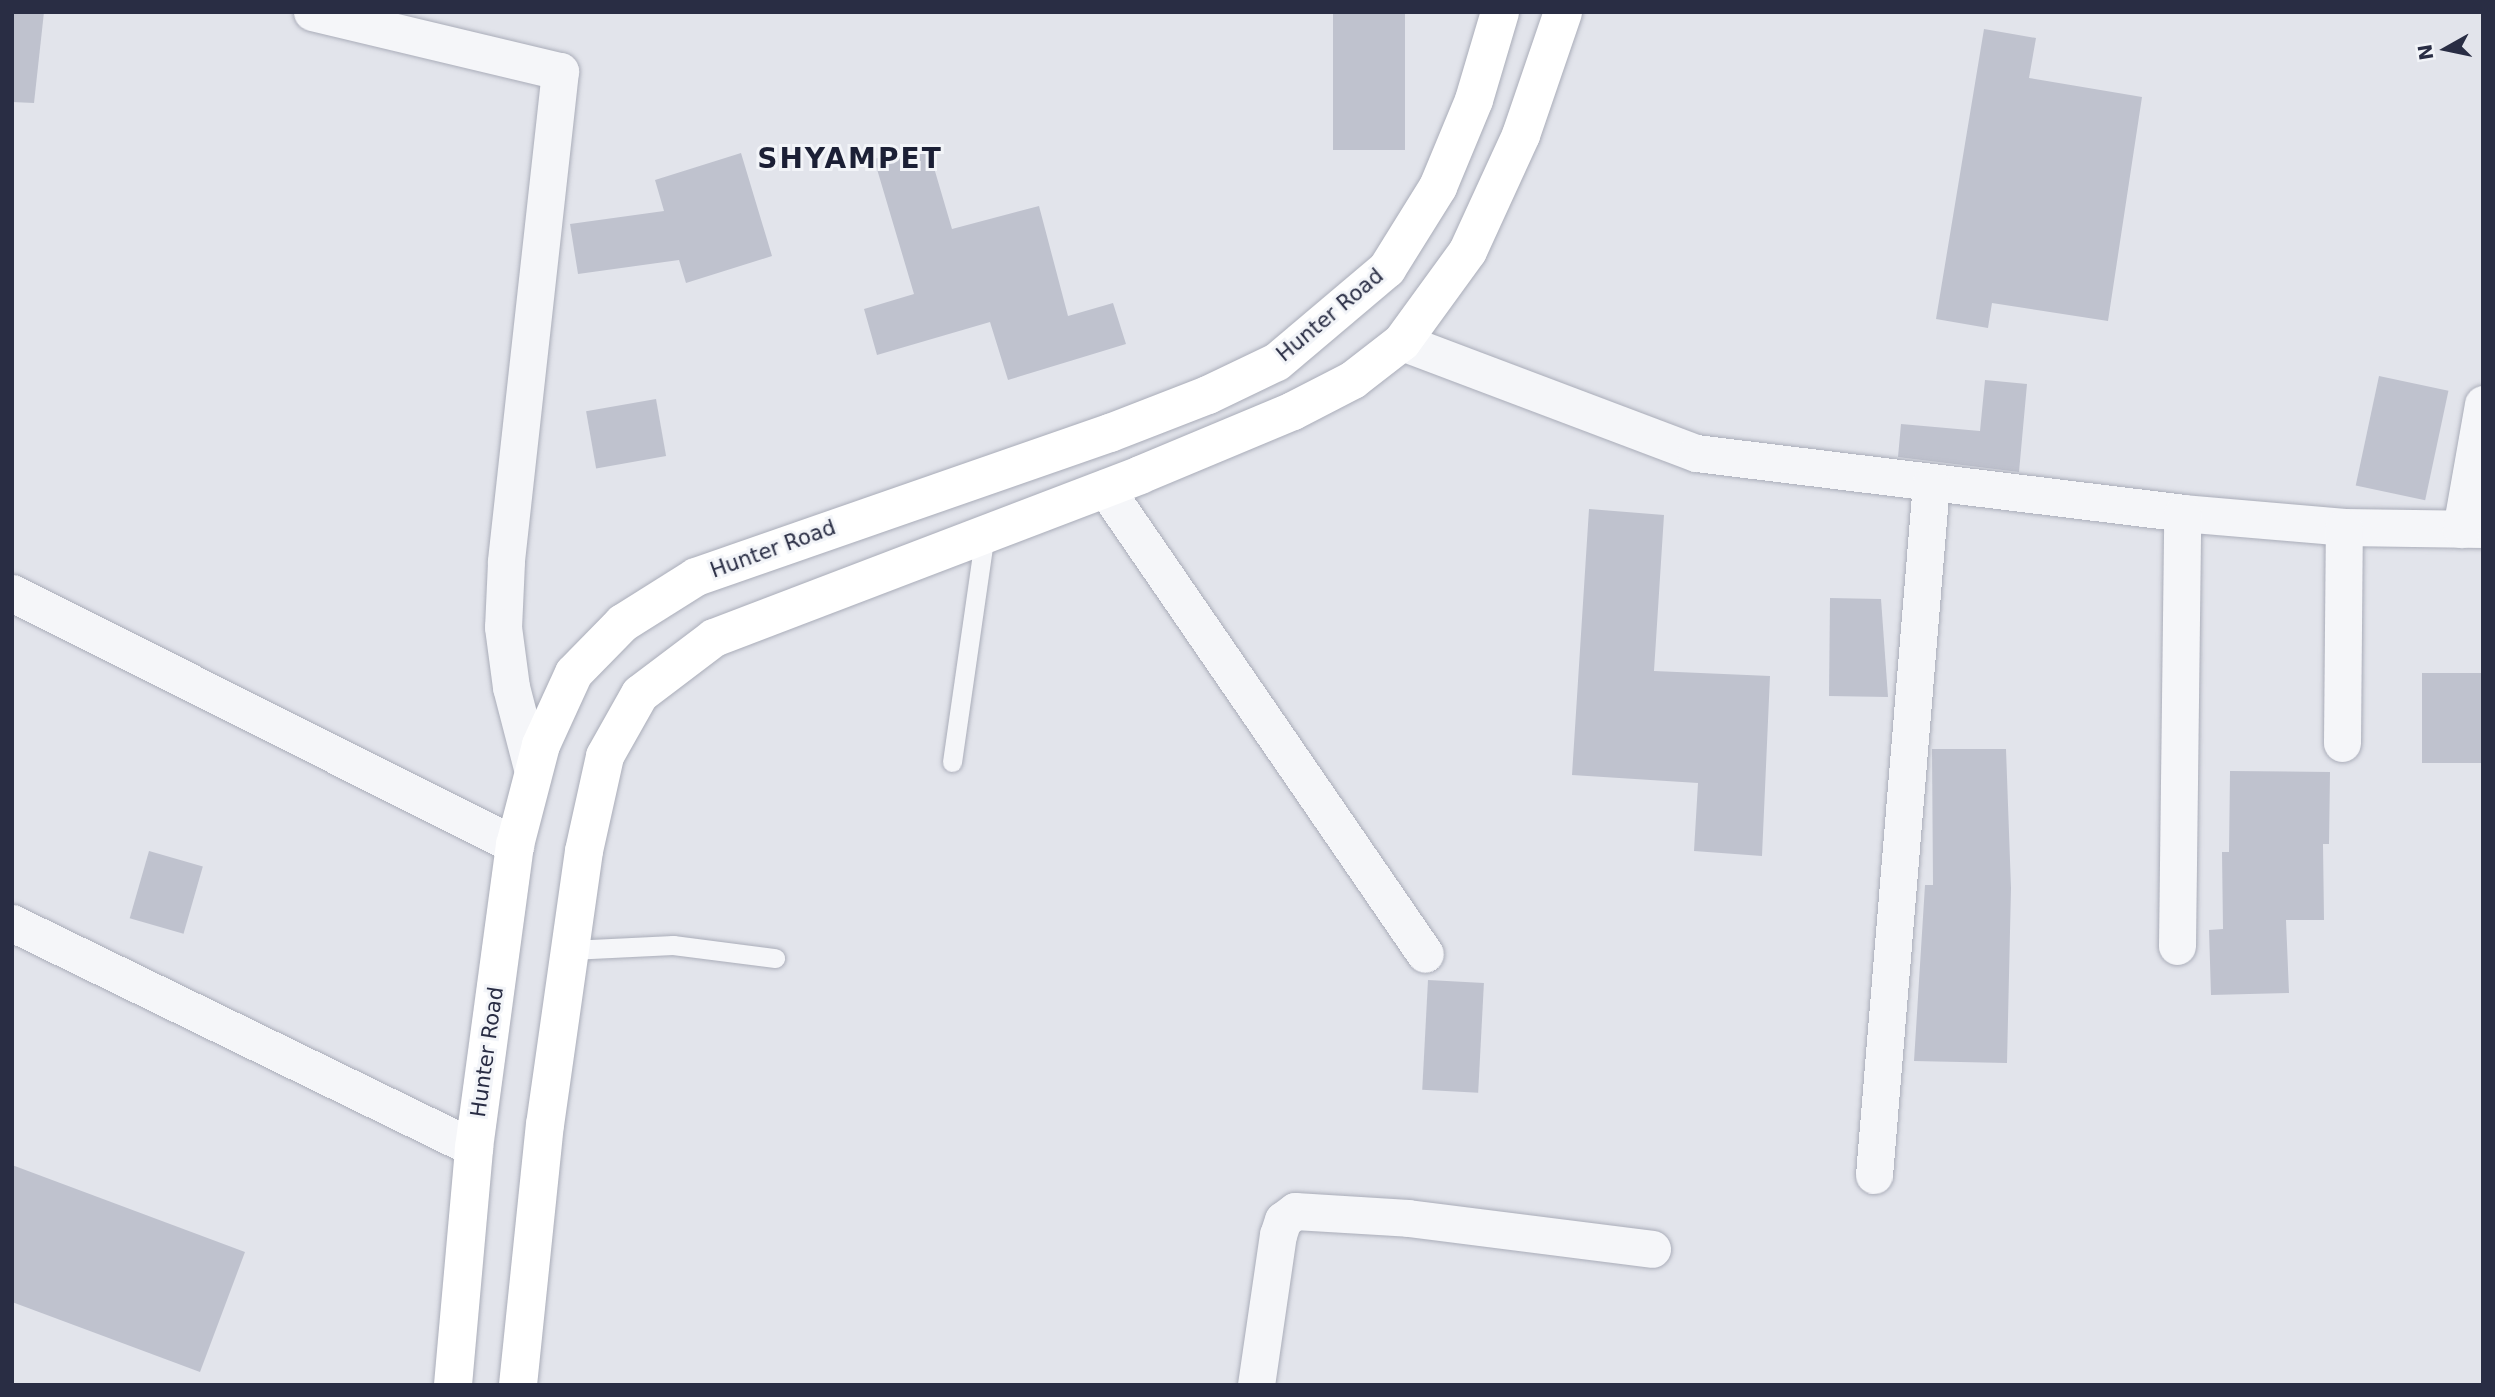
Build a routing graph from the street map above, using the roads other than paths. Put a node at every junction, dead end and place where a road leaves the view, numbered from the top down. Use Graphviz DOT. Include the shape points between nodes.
graph roads {
  1 [pos="312,12"];
  2 [pos="1500,12"];
  3 [pos="1563,12"];
  4 [pos="1402,342"];
  5 [pos="2483,404"];
  6 [pos="1931,483"];
  7 [pos="1105,488"];
  8 [pos="2182,513"];
  9 [pos="2344,527"];
  10 [pos="2472,529"];
  11 [pos="985,534"];
  12 [pos="12,593"];
  13 [pos="2342,743"];
  14 [pos="953,762"];
  15 [pos="533,772"];
  16 [pos="515,845"];
  17 [pos="12,923"];
  18 [pos="2177,946"];
  19 [pos="570,950"];
  20 [pos="1425,954"];
  21 [pos="775,958"];
  22 [pos="474,1148"];
  23 [pos="1874,1175"];
  24 [pos="1652,1249"];
  25 [pos="453,1385"];
  26 [pos="518,1385"];
  27 [pos="1256,1385"];
  1 -- 15 [label="street" via="560,71 504,601 511,687"];
  2 -- 15 [label="main road, Hunter Road" via="1474,100 1437,187 1387,269 1277,362 1208,396 1110,433 696,577 623,623 574,673"];
  3 -- 4 [label="main road" via="1521,135 1468,251"];
  4 -- 6 [label="street" via="1696,453"];
  4 -- 7 [label="main road" via="1353,380 1293,411"];
  5 -- 10 [label="street"];
  6 -- 8 [label="street"];
  6 -- 23 [label="street"];
  7 -- 11 [label="main road"];
  7 -- 20 [label="street"];
  8 -- 9 [label="street"];
  8 -- 18 [label="street"];
  9 -- 10 [label="street"];
  9 -- 13 [label="street"];
  11 -- 14 [label="lane"];
  11 -- 19 [label="main road" via="714,638 640,694 605,756"];
  12 -- 16 [label="street"];
  15 -- 16 [label="main road, Hunter Road"];
  16 -- 22 [label="main road, Hunter Road"];
  17 -- 22 [label="street"];
  19 -- 21 [label="lane" via="673,944"];
  19 -- 26 [label="main road"];
  22 -- 25 [label="main road, Hunter Road"];
  24 -- 27 [label="street" via="1408,1218 1295,1211 1283,1220 1278,1234"];
}
